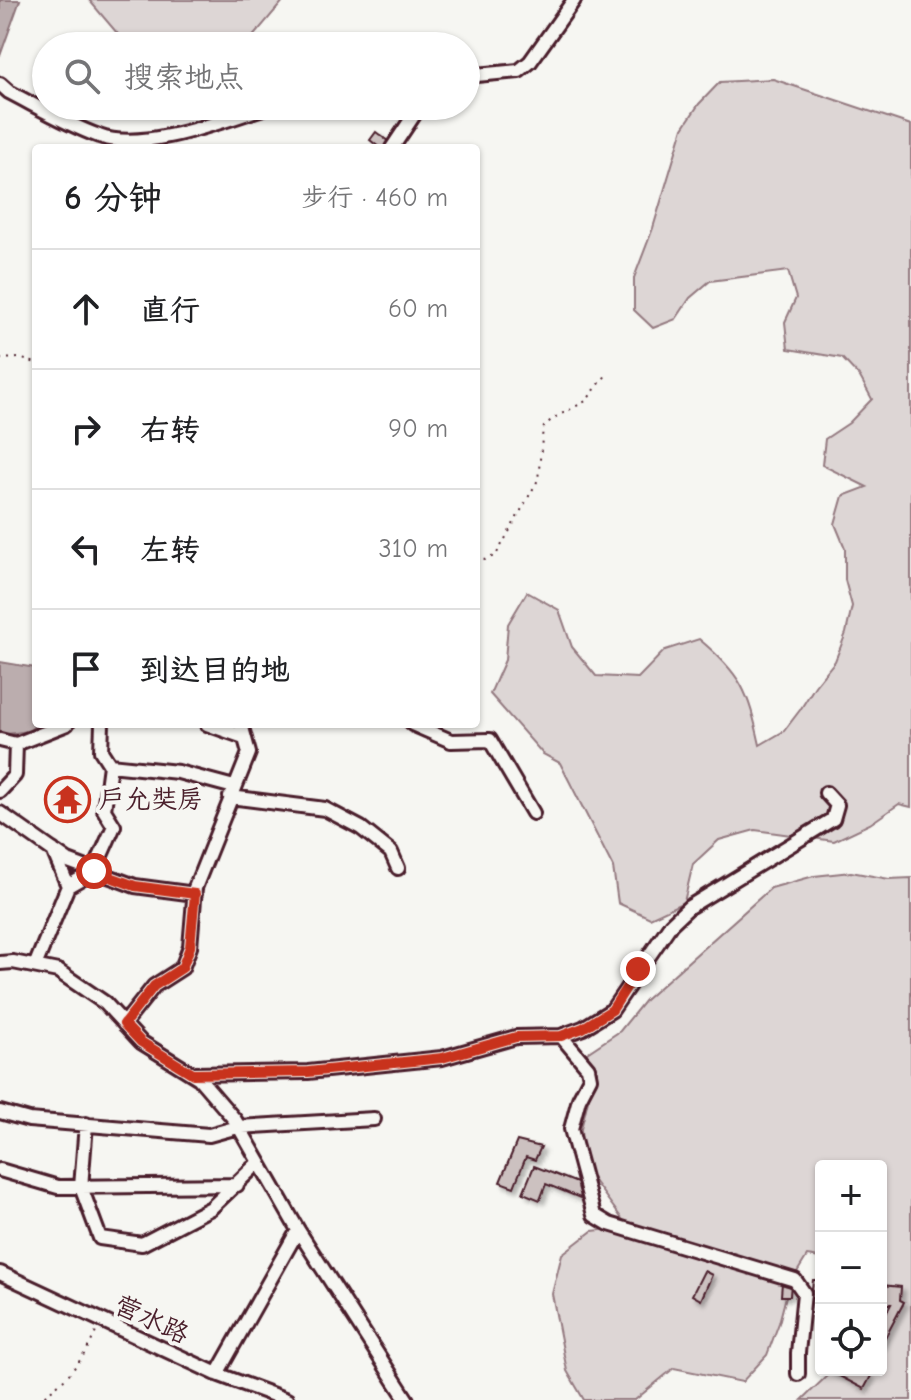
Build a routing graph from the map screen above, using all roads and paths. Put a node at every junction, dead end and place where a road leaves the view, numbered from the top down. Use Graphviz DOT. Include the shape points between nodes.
graph roads {
  1 [pos="574,0"];
  2 [pos="480,75"];
  3 [pos="0,84"];
  4 [pos="32,103"];
  5 [pos="65,120"];
  6 [pos="224,120"];
  7 [pos="411,120"];
  8 [pos="395,144"];
  9 [pos="0,359"];
  10 [pos="32,362"];
  11 [pos="607,374"];
  12 [pos="480,558"];
  13 [pos="57,728"];
  14 [pos="102,728"];
  15 [pos="421,728"];
  16 [pos="242,730"];
  17 [pos="0,740"];
  18 [pos="16,744"];
  19 [pos="110,765"];
  20 [pos="0,791"];
  21 [pos="232,792"];
  22 [pos="826,793"];
  23 [pos="0,813"];
  24 [pos="533,813"];
  25 [pos="53,850"];
  26 [pos="398,868"];
  27 [pos="94,871"];
  28 [pos="68,886"];
  29 [pos="195,894"];
  30 [pos="0,963"];
  31 [pos="35,966"];
  32 [pos="124,1024"];
  33 [pos="561,1036"];
  34 [pos="193,1074"];
  35 [pos="0,1112"];
  36 [pos="374,1119"];
  37 [pos="86,1124"];
  38 [pos="238,1127"];
  39 [pos="259,1162"];
  40 [pos="0,1170"];
  41 [pos="237,1185"];
  42 [pos="81,1187"];
  43 [pos="298,1230"];
  44 [pos="0,1273"];
  45 [pos="102,1320"];
  46 [pos="217,1374"];
  47 [pos="798,1374"];
  48 [pos="38,1400"];
  49 [pos="287,1400"];
  50 [pos="407,1400"];
  1 -- 2 [label="street" via="519,71"];
  3 -- 4 [label="street"];
  5 -- 6 [label="street" via="101,138 130,141"];
  7 -- 8 [label="street"];
  9 -- 10 [label="path"];
  11 -- 12 [label="path" via="586,401 543,428 538,480 496,555"];
  13 -- 18 [label="street"];
  14 -- 19 [label="street" via="101,751"];
  15 -- 24 [label="street" via="451,741 490,740"];
  16 -- 21 [label="street" via="249,753"];
  17 -- 18 [label="street"];
  18 -- 20 [label="street" via="15,775"];
  19 -- 21 [label="street" via="178,772"];
  19 -- 27 [label="street" via="104,810 114,826"];
  21 -- 26 [label="street" via="325,809 391,852"];
  21 -- 29 [label="street"];
  22 -- 33 [label="street" via="837,805 833,819 689,907 671,924 612,1010"];
  23 -- 25 [label="street"];
  25 -- 27 [label="street"];
  25 -- 28 [label="street"];
  27 -- 28 [label="street"];
  27 -- 29 [label="street" via="135,886"];
  28 -- 31 [label="street"];
  29 -- 32 [label="street" via="190,947 182,968 154,986"];
  30 -- 31 [label="street"];
  31 -- 32 [label="street" via="58,971 105,1003"];
  32 -- 34 [label="street" via="141,1042"];
  33 -- 34 [label="street" via="516,1037 427,1060 308,1072"];
  33 -- 47 [label="street" via="588,1068 590,1078 571,1129 594,1215 795,1280 804,1293"];
  34 -- 38 [label="street"];
  35 -- 37 [label="street"];
  36 -- 38 [label="street"];
  37 -- 38 [label="street" via="209,1135"];
  37 -- 42 [label="street"];
  38 -- 39 [label="street"];
  39 -- 41 [label="street"];
  39 -- 43 [label="street"];
  40 -- 42 [label="street" via="58,1187"];
  41 -- 42 [label="street"];
  41 -- 42 [label="street" via="211,1208 142,1244 100,1238"];
  43 -- 46 [label="street"];
  43 -- 50 [label="street"];
  44 -- 45 [label="street, 营水路"];
  45 -- 46 [label="street, 营水路"];
  45 -- 48 [label="path" via="83,1360"];
  46 -- 49 [label="street, 营水路"];
}
